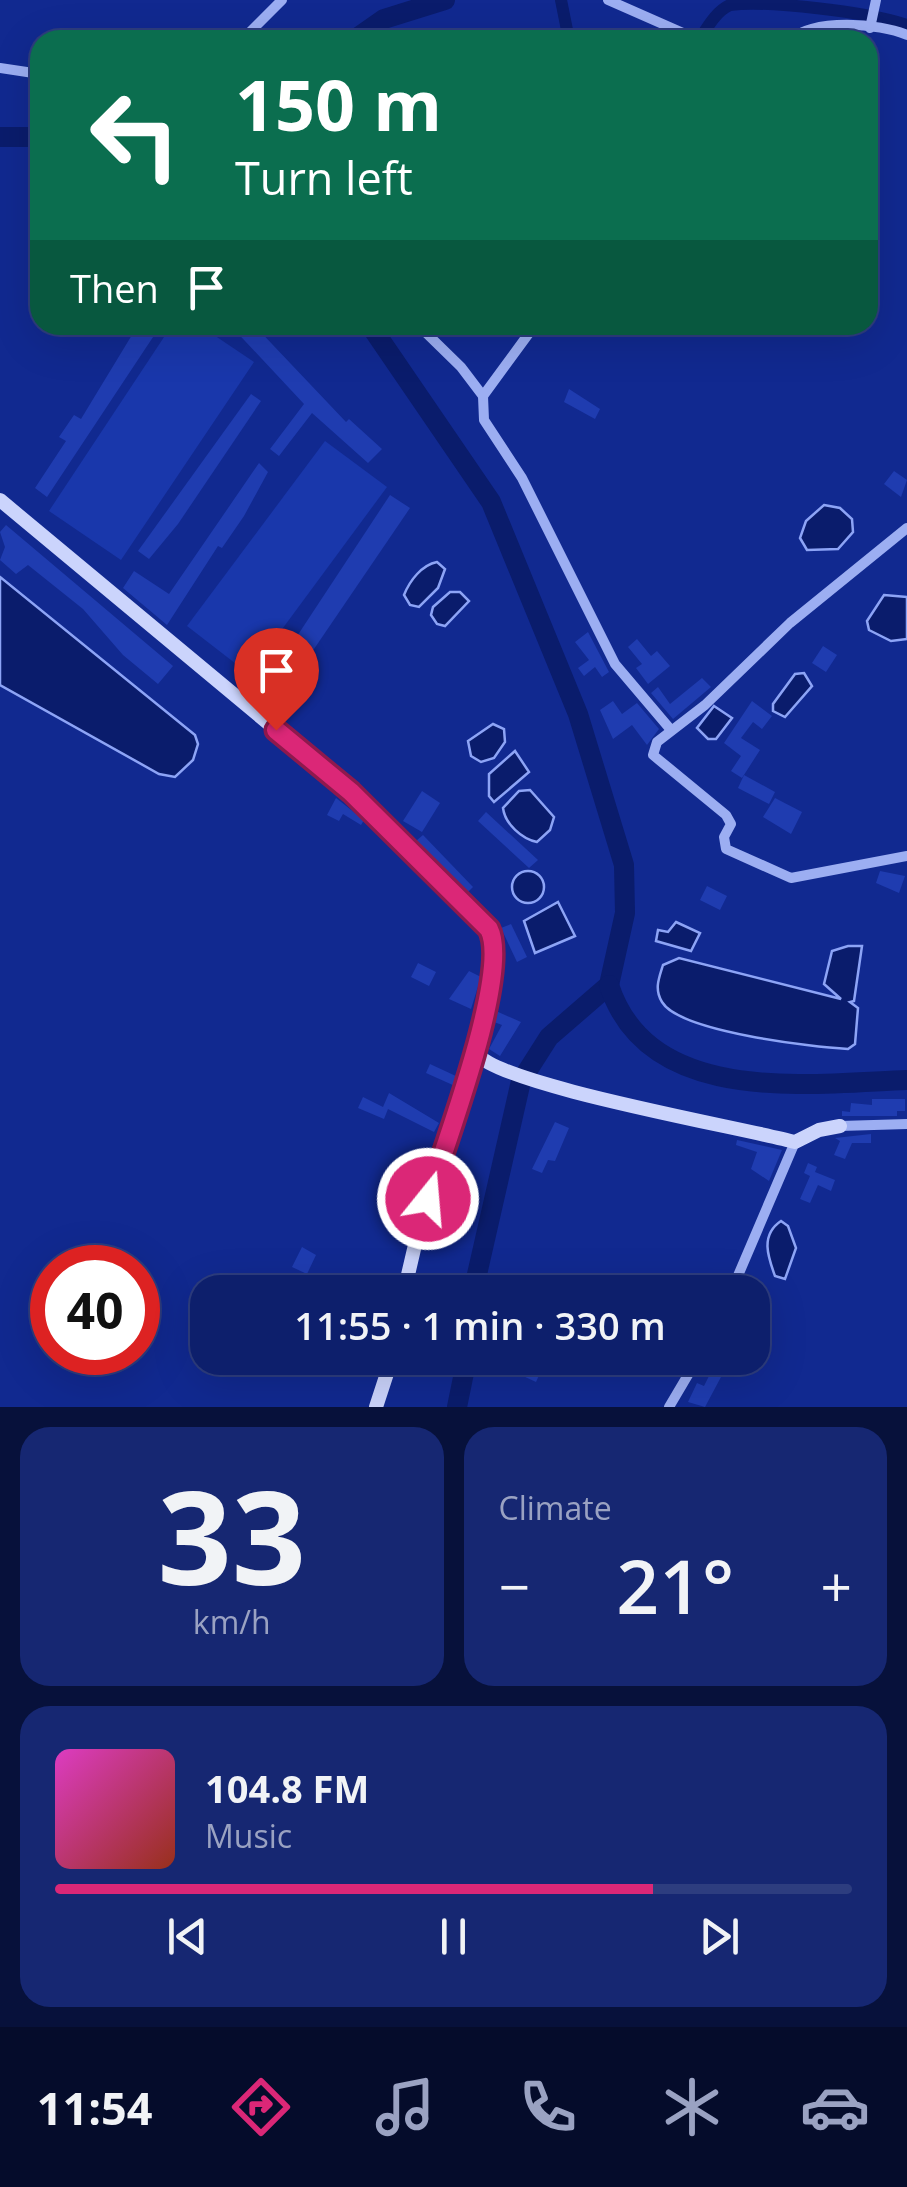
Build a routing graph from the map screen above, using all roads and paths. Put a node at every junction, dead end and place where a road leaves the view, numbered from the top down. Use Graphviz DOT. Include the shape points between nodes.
graph roads {
  1 [pos="282,0"];
  2 [pos="608,0"];
  3 [pos="876,0"];
  4 [pos="870,28"];
  5 [pos="252,30"];
  6 [pos="676,30"];
  7 [pos="807,30"];
  8 [pos="907,35"];
  9 [pos="0,68"];
  10 [pos="30,72"];
  11 [pos="428,335"];
  12 [pos="528,335"];
  13 [pos="483,396"];
  14 [pos="3,508"];
  15 [pos="907,528"];
  16 [pos="672,730"];
  17 [pos="907,856"];
  18 [pos="477,1054"];
  19 [pos="907,1124"];
  20 [pos="840,1126"];
  21 [pos="795,1142"];
  22 [pos="408,1275"];
  23 [pos="738,1275"];
  24 [pos="386,1375"];
  25 [pos="688,1375"];
  26 [pos="376,1407"];
  27 [pos="669,1407"];
  1 -- 5 [label="street"];
  2 -- 6 [label="street"];
  3 -- 4 [label="street"];
  4 -- 7 [label="street"];
  4 -- 8 [label="street"];
  9 -- 10 [label="street"];
  11 -- 13 [label="street"];
  12 -- 13 [label="street"];
  13 -- 16 [label="street" via="484,420 522,478 615,664"];
  14 -- 18 [label="street" via="351,792 489,929 496,955"];
  15 -- 16 [label="street"];
  16 -- 17 [label="street" via="657,742 654,755 726,815 726,849 791,878"];
  18 -- 21 [label="street" via="550,1087"];
  18 -- 22 [label="street"];
  19 -- 20 [label="street"];
  20 -- 21 [label="street"];
  21 -- 23 [label="street"];
  24 -- 26 [label="street"];
  25 -- 27 [label="street"];
}
